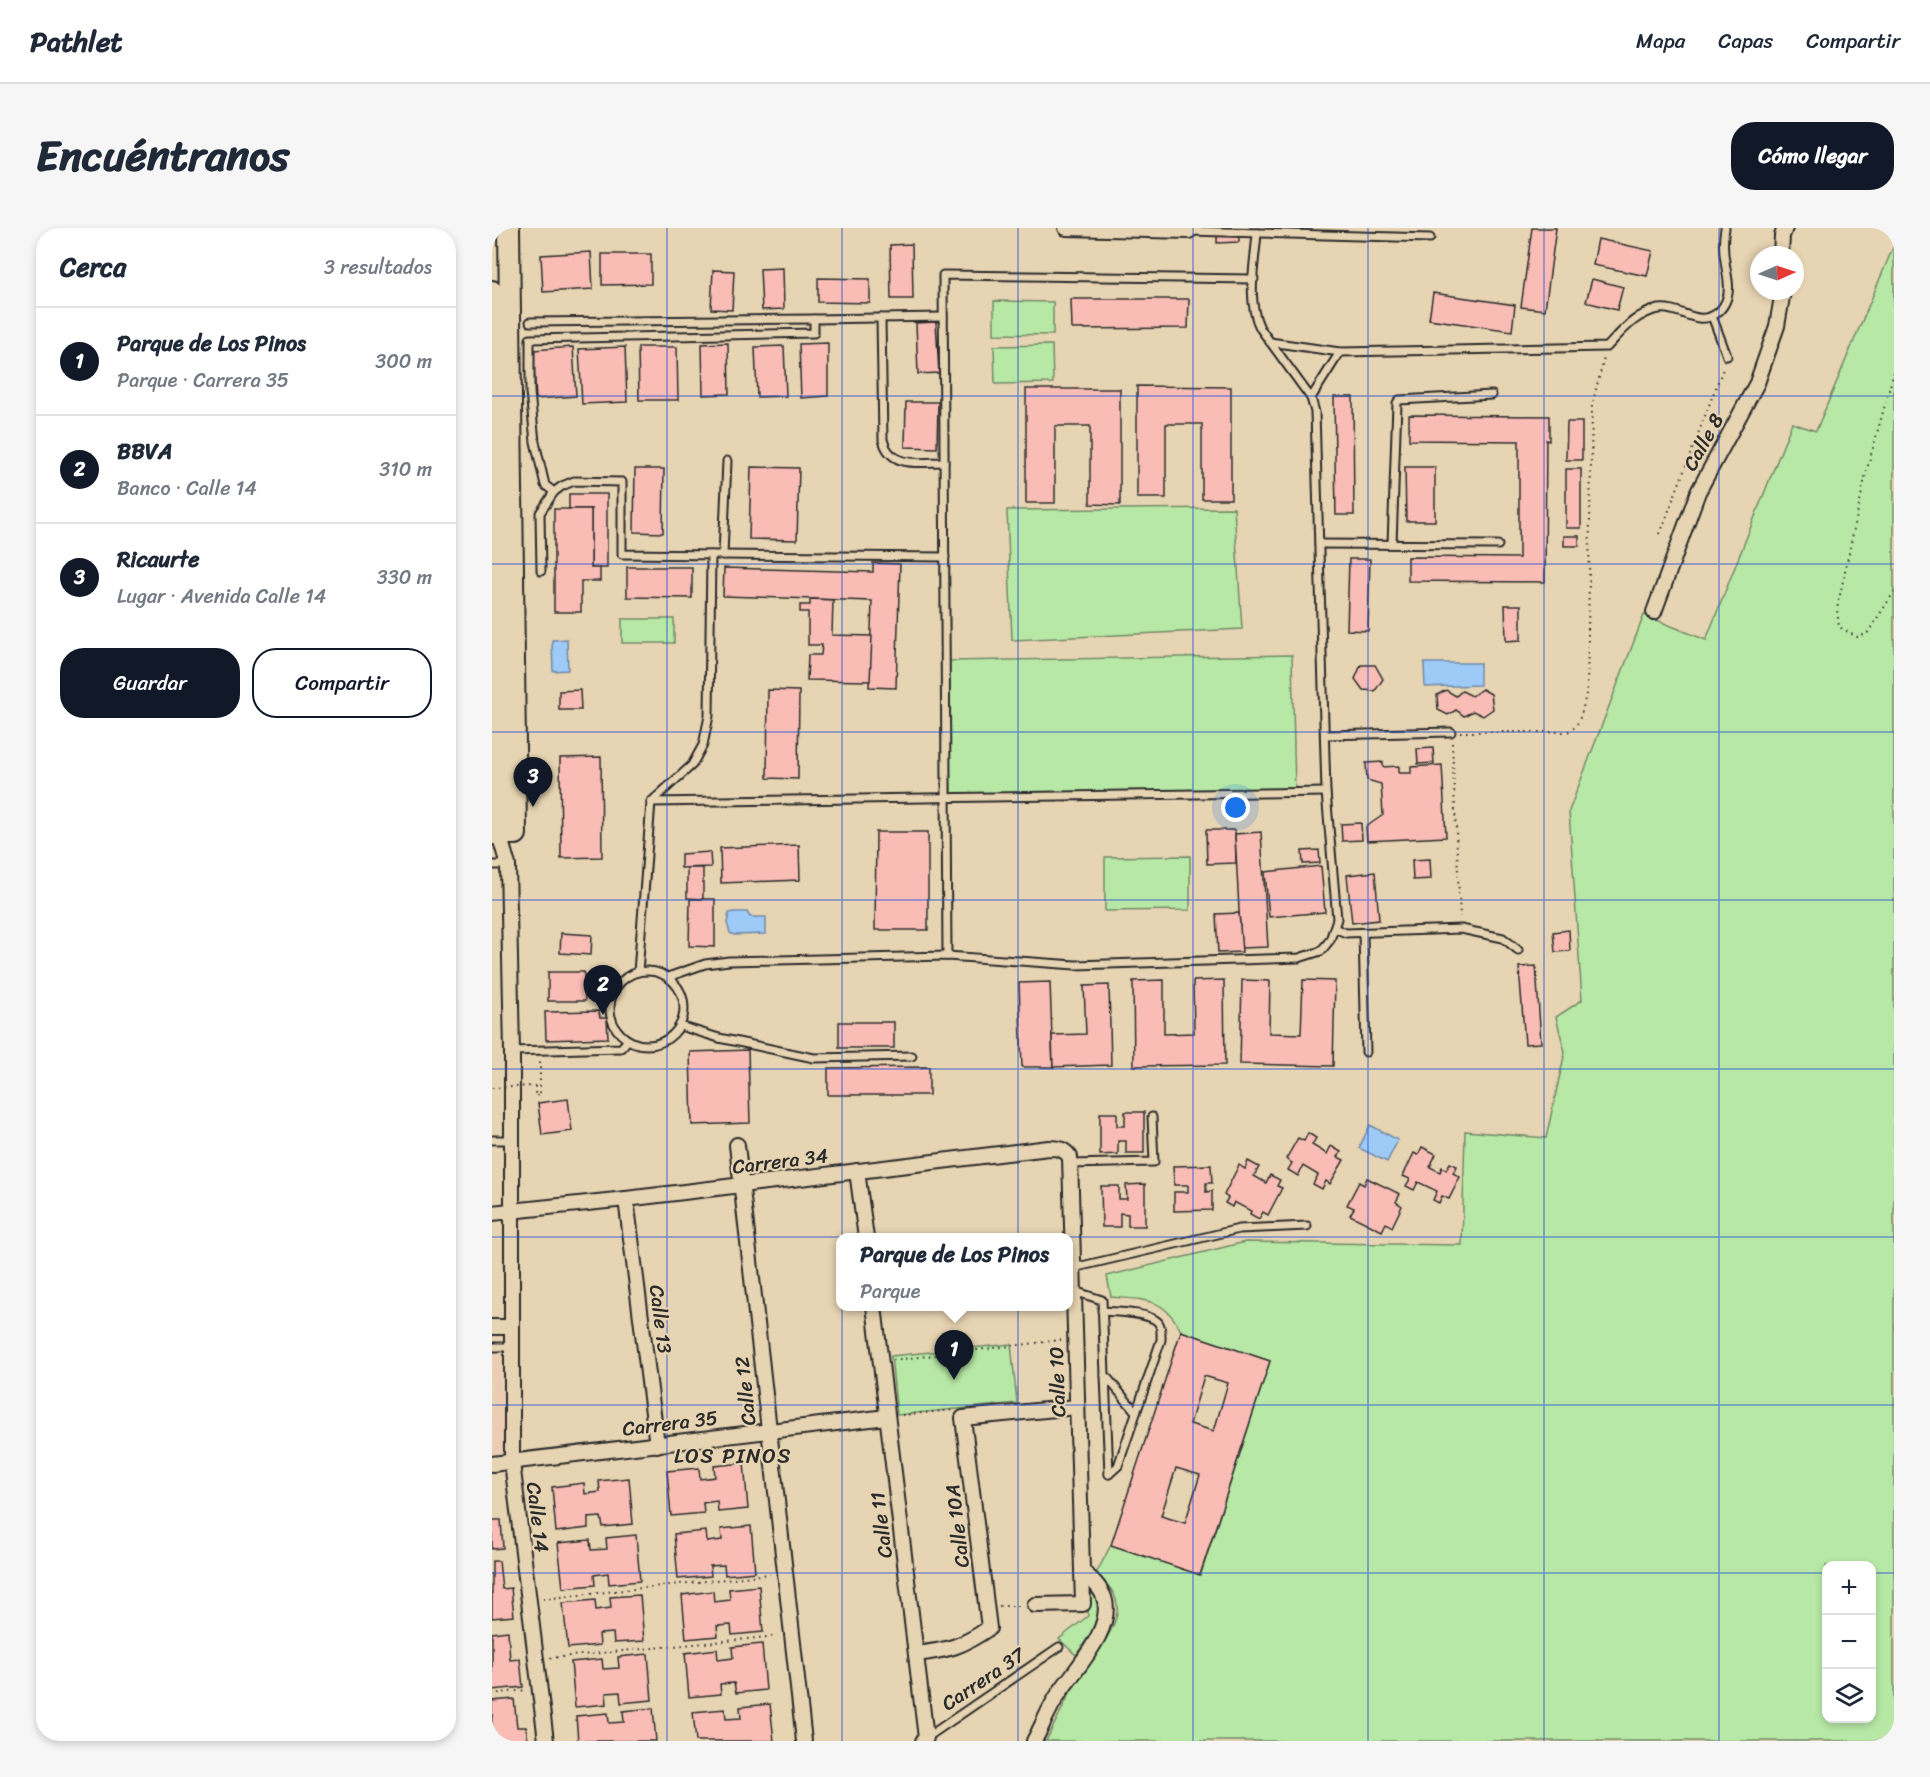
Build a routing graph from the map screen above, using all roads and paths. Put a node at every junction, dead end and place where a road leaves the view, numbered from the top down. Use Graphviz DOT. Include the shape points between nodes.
graph roads {
  1 [pos="509,228"];
  2 [pos="1066,228"];
  3 [pos="1725,228"];
  4 [pos="1785,228"];
  5 [pos="1190,229"];
  6 [pos="1257,233"];
  7 [pos="1430,238"];
  8 [pos="1781,246"];
  9 [pos="1254,279"];
  10 [pos="492,291"];
  11 [pos="1781,300"];
  12 [pos="1712,316"];
  13 [pos="944,317"];
  14 [pos="881,318"];
  15 [pos="814,319"];
  16 [pos="530,322"];
  17 [pos="498,339"];
  18 [pos="1270,342"];
  19 [pos="1607,347"];
  20 [pos="1340,352"];
  21 [pos="1727,356"];
  22 [pos="1894,372"];
  23 [pos="1492,395"];
  24 [pos="1311,398"];
  25 [pos="727,461"];
  26 [pos="944,462"];
  27 [pos="554,492"];
  28 [pos="1660,534"];
  29 [pos="1319,544"];
  30 [pos="1392,544"];
  31 [pos="1498,545"];
  32 [pos="711,555"];
  33 [pos="723,555"];
  34 [pos="945,556"];
  35 [pos="541,571"];
  36 [pos="500,591"];
  37 [pos="1894,592"];
  38 [pos="1654,612"];
  39 [pos="1451,732"];
  40 [pos="1325,735"];
  41 [pos="1326,792"];
  42 [pos="946,799"];
  43 [pos="651,802"];
  44 [pos="502,825"];
  45 [pos="492,865"];
  46 [pos="508,866"];
  47 [pos="1334,928"];
  48 [pos="1461,929"];
  49 [pos="1363,933"];
  50 [pos="1518,950"];
  51 [pos="947,956"];
  52 [pos="638,972"];
  53 [pos="668,977"];
  54 [pos="680,1026"];
  55 [pos="628,1040"];
  56 [pos="540,1050"];
  57 [pos="512,1051"];
  58 [pos="1366,1052"];
  59 [pos="912,1056"];
  60 [pos="492,1088"];
  61 [pos="1152,1117"];
  62 [pos="492,1140"];
  63 [pos="512,1140"];
  64 [pos="737,1145"];
  65 [pos="1070,1160"];
  66 [pos="858,1171"];
  67 [pos="742,1185"];
  68 [pos="626,1199"];
  69 [pos="492,1212"];
  70 [pos="512,1212"];
  71 [pos="1307,1226"];
  72 [pos="865,1233"];
  73 [pos="1071,1233"];
  74 [pos="1073,1279"];
  75 [pos="1073,1280"];
  76 [pos="1073,1299"];
  77 [pos="875,1311"];
  78 [pos="1102,1311"];
  79 [pos="492,1327"];
  80 [pos="512,1327"];
  81 [pos="1075,1338"];
  82 [pos="492,1347"];
  83 [pos="512,1347"];
  84 [pos="880,1361"];
  85 [pos="1105,1375"];
  86 [pos="1077,1407"];
  87 [pos="1136,1412"];
  88 [pos="887,1417"];
  89 [pos="963,1418"];
  90 [pos="769,1431"];
  91 [pos="657,1444"];
  92 [pos="512,1462"];
  93 [pos="492,1464"];
  94 [pos="1082,1571"];
  95 [pos="785,1573"];
  96 [pos="529,1600"];
  97 [pos="1035,1605"];
  98 [pos="986,1607"];
  99 [pos="792,1635"];
  100 [pos="1059,1647"];
  101 [pos="916,1654"];
  102 [pos="536,1659"];
  103 [pos="539,1689"];
  104 [pos="492,1694"];
  105 [pos="925,1739"];
  106 [pos="546,1741"];
  107 [pos="804,1741"];
  108 [pos="1034,1741"];
  1 -- 17 [label="main road"];
  2 -- 5 [label="street"];
  3 -- 12 [label="lane" via="1723,244 1729,289 1724,306"];
  4 -- 8 [label="street"];
  5 -- 6 [label="lane"];
  6 -- 7 [label="lane"];
  6 -- 9 [label="lane"];
  9 -- 13 [label="lane" via="943,275"];
  9 -- 18 [label="lane" via="1254,316"];
  10 -- 17 [label="main road"];
  11 -- 38 [label="street, Calle 8" via="1777,326 1757,383 1698,492"];
  12 -- 19 [label="lane" via="1700,319 1670,309 1653,311 1628,324"];
  12 -- 21 [label="lane"];
  13 -- 14 [label="lane"];
  13 -- 26 [label="lane"];
  14 -- 15 [label="lane"];
  14 -- 26 [label="lane" via="886,448 906,463"];
  15 -- 16 [label="lane"];
  15 -- 27 [label="lane" via="814,333 530,339 535,442 545,485"];
  17 -- 36 [label="main road"];
  18 -- 20 [label="lane"];
  18 -- 24 [label="lane"];
  19 -- 20 [label="lane"];
  19 -- 39 [label="path" via="1592,405 1587,690 1580,718 1570,731 1553,733"];
  20 -- 24 [label="lane"];
  21 -- 28 [label="path"];
  22 -- 37 [label="path" via="1843,578 1837,609 1839,627 1857,637 1867,634"];
  23 -- 30 [label="lane" via="1399,400"];
  24 -- 29 [label="lane" via="1315,412"];
  25 -- 33 [label="lane"];
  26 -- 34 [label="lane"];
  27 -- 32 [label="lane" via="574,481 622,482 622,554"];
  27 -- 35 [label="lane" via="540,513"];
  29 -- 30 [label="lane"];
  29 -- 40 [label="lane"];
  30 -- 31 [label="lane"];
  32 -- 33 [label="lane"];
  32 -- 43 [label="lane" via="709,716 703,745 692,765"];
  33 -- 34 [label="lane"];
  34 -- 42 [label="lane"];
  36 -- 44 [label="main road"];
  39 -- 40 [label="lane"];
  39 -- 48 [label="path"];
  40 -- 41 [label="lane"];
  41 -- 42 [label="lane"];
  41 -- 47 [label="lane" via="1337,919"];
  42 -- 43 [label="lane"];
  42 -- 51 [label="lane"];
  43 -- 52 [label="lane"];
  44 -- 46 [label="street, Calle 14"];
  45 -- 46 [label="lane"];
  46 -- 57 [label="street, Calle 14"];
  47 -- 49 [label="lane"];
  47 -- 51 [label="lane" via="1322,951 1299,958 1075,965"];
  48 -- 49 [label="lane"];
  48 -- 50 [label="lane" via="1503,938"];
  49 -- 58 [label="lane"];
  51 -- 53 [label="lane" via="729,961 705,964"];
  52 -- 53 [label="lane" via="648,970"];
  52 -- 55 [label="lane" via="620,983 611,1002 614,1024"];
  53 -- 54 [label="lane" via="682,994 684,1015"];
  54 -- 55 [label="lane" via="663,1042 651,1045"];
  54 -- 59 [label="lane" via="814,1058"];
  55 -- 56 [label="lane" via="621,1048"];
  56 -- 57 [label="lane"];
  56 -- 60 [label="path, bridge" via="540,1096 535,1096 535,1086"];
  57 -- 63 [label="street, Calle 14"];
  61 -- 65 [label="lane" via="1154,1162"];
  62 -- 63 [label="lane"];
  63 -- 70 [label="street, Calle 14"];
  64 -- 67 [label="street, Calle 12"];
  65 -- 66 [label="street, Carrera 34" via="1060,1148 1049,1148"];
  65 -- 73 [label="street, Calle 10"];
  66 -- 67 [label="street, Carrera 34"];
  66 -- 72 [label="street"];
  67 -- 68 [label="street, Carrera 34"];
  67 -- 90 [label="street, Calle 12"];
  68 -- 70 [label="street, Carrera 34"];
  68 -- 91 [label="street, Calle 13"];
  69 -- 70 [label="street, Carrera 34"];
  70 -- 80 [label="street, Calle 14"];
  71 -- 74 [label="lane" via="1239,1229"];
  75 -- 78 [label="lane" via="1102,1300"];
  76 -- 81 [label="street, Calle 10"];
  77 -- 84 [label="street, Calle 11"];
  78 -- 85 [label="lane"];
  78 -- 87 [label="lane" via="1148,1316 1161,1328 1161,1340"];
  79 -- 80 [label="street"];
  80 -- 83 [label="street, Calle 14"];
  81 -- 84 [label="path"];
  81 -- 86 [label="street, Calle 10"];
  82 -- 83 [label="lane"];
  83 -- 92 [label="street, Calle 14"];
  84 -- 88 [label="street, Calle 11"];
  85 -- 87 [label="lane"];
  85 -- 87 [label="lane" via="1109,1474 1118,1466"];
  86 -- 89 [label="street"];
  86 -- 94 [label="street, Calle 10"];
  88 -- 89 [label="path" via="958,1409"];
  88 -- 90 [label="street, Carrera 35"];
  88 -- 101 [label="street, Calle 11"];
  89 -- 98 [label="street, Calle 10A"];
  90 -- 91 [label="street, Carrera 35"];
  90 -- 95 [label="street, Calle 12"];
  91 -- 92 [label="street, Carrera 35"];
  92 -- 93 [label="street, Carrera 35"];
  92 -- 96 [label="street, Calle 14"];
  94 -- 97 [label="street, Calle 10" via="1083,1604"];
  94 -- 108 [label="street" via="1104,1595 1106,1617 1094,1644 1058,1695"];
  95 -- 96 [label="path"];
  95 -- 99 [label="street, Calle 12"];
  96 -- 102 [label="street, Calle 14"];
  97 -- 98 [label="path"];
  98 -- 101 [label="street, Calle 10A" via="988,1628 959,1647"];
  99 -- 102 [label="path"];
  99 -- 107 [label="street, Calle 12"];
  100 -- 105 [label="lane, Carrera 37"];
  101 -- 105 [label="street, Calle 11"];
  102 -- 103 [label="street, Calle 14"];
  103 -- 104 [label="path"];
  103 -- 106 [label="street, Calle 14"];
}
